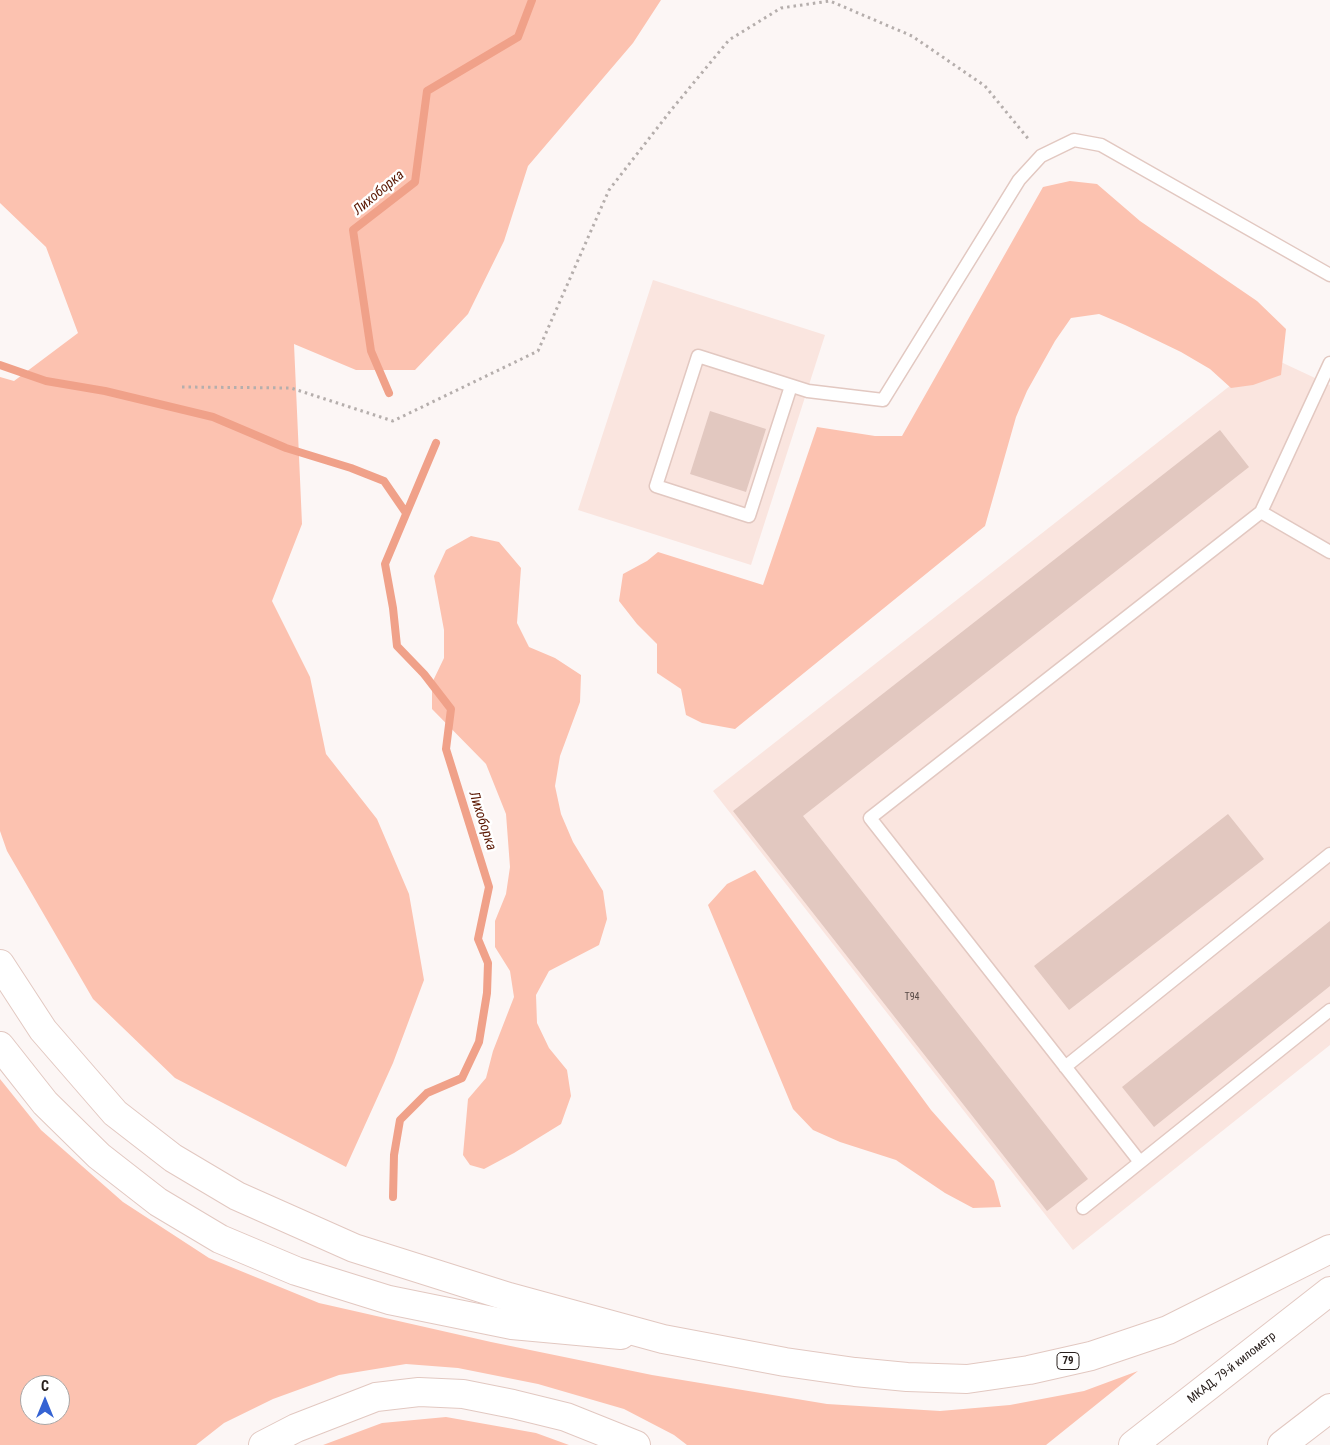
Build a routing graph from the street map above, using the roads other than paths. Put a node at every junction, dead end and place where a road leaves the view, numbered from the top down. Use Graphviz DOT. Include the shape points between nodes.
graph roads {
  1 [pos="1330,275"];
  2 [pos="1330,363"];
  3 [pos="791,386"];
  4 [pos="1261,512"];
  5 [pos="1330,552"];
  6 [pos="1330,854"];
  7 [pos="0,964"];
  8 [pos="1330,1010"];
  9 [pos="0,1046"];
  10 [pos="1065,1067"];
  11 [pos="1140,1162"];
  12 [pos="1083,1208"];
  13 [pos="1330,1249"];
  14 [pos="1330,1291"];
  15 [pos="663,1339"];
  16 [pos="1330,1408"];
  17 [pos="263,1445"];
  18 [pos="636,1445"];
  19 [pos="1134,1445"];
  20 [pos="1283,1445"];
  1 -- 3 [label="lane" via="1100,145 1074,140 1041,156 1018,180 883,400"];
  2 -- 4 [label="lane"];
  3 -- 3 [label="lane" via="698,356 656,486 749,516"];
  4 -- 5 [label="lane"];
  4 -- 10 [label="lane" via="870,818"];
  6 -- 10 [label="lane"];
  7 -- 15 [label="main road" via="43,1030 115,1112 173,1158 237,1196 354,1248 509,1297"];
  8 -- 11 [label="lane"];
  9 -- 15 [label="main road" via="45,1103 98,1156 158,1202 220,1239 296,1271 389,1300 512,1325"];
  10 -- 11 [label="lane"];
  11 -- 12 [label="lane"];
  13 -- 15 [label="main road, 79" via="1168,1330 1090,1356 1029,1370 967,1378 907,1377 785,1362"];
  14 -- 19 [label="main road, МКАД, 79-й километр"];
  16 -- 20 [label="main road"];
  17 -- 18 [label="main road" via="296,1428 376,1397 419,1392 463,1394 513,1404 566,1417"];
}
